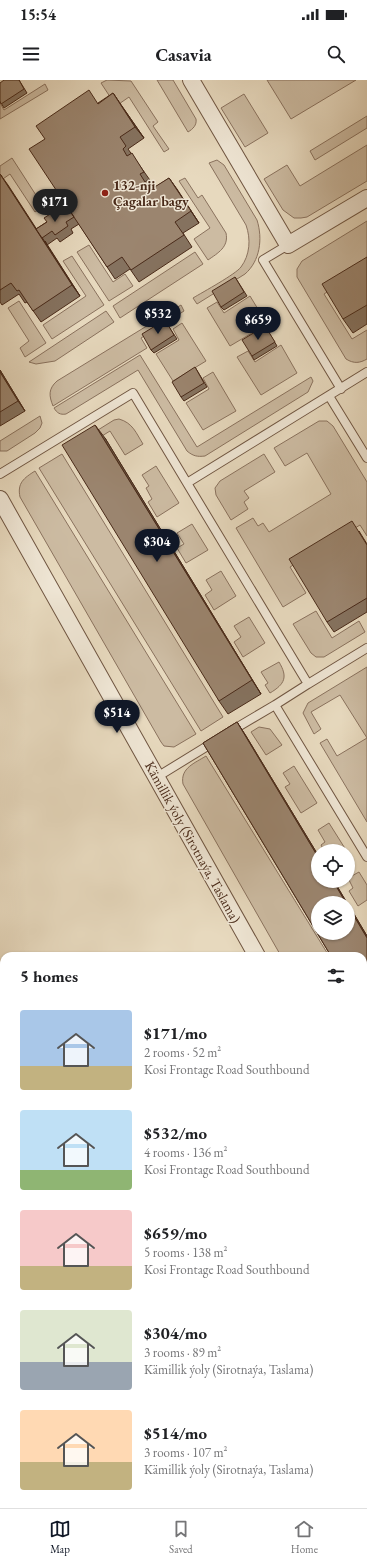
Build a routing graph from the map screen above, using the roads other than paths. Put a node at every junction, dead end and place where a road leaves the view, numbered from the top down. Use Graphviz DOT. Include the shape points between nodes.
graph roads {
  1 [pos="191,80"];
  2 [pos="367,198"];
  3 [pos="288,245"];
  4 [pos="367,372"];
  5 [pos="341,388"];
  6 [pos="329,396"];
  7 [pos="367,458"];
  8 [pos="0,474"];
  9 [pos="187,483"];
  10 [pos="0,499"];
  11 [pos="367,648"];
  12 [pos="308,684"];
  13 [pos="275,705"];
  14 [pos="157,776"];
  15 [pos="367,857"];
  16 [pos="255,952"];
  1 -- 3 [label="street"];
  2 -- 3 [label="street"];
  3 -- 5 [label="lane" via="263,260"];
  4 -- 5 [label="lane"];
  5 -- 6 [label="lane"];
  6 -- 7 [label="lane"];
  6 -- 9 [label="lane"];
  8 -- 9 [label="lane" via="133,394"];
  9 -- 12 [label="lane"];
  10 -- 14 [label="street, Kämillik ýoly (Sirotnaýa, Taslama)"];
  11 -- 12 [label="lane"];
  12 -- 13 [label="lane"];
  13 -- 14 [label="lane"];
  13 -- 15 [label="lane"];
  14 -- 16 [label="street, Kämillik ýoly (Sirotnaýa, Taslama)"];
}
